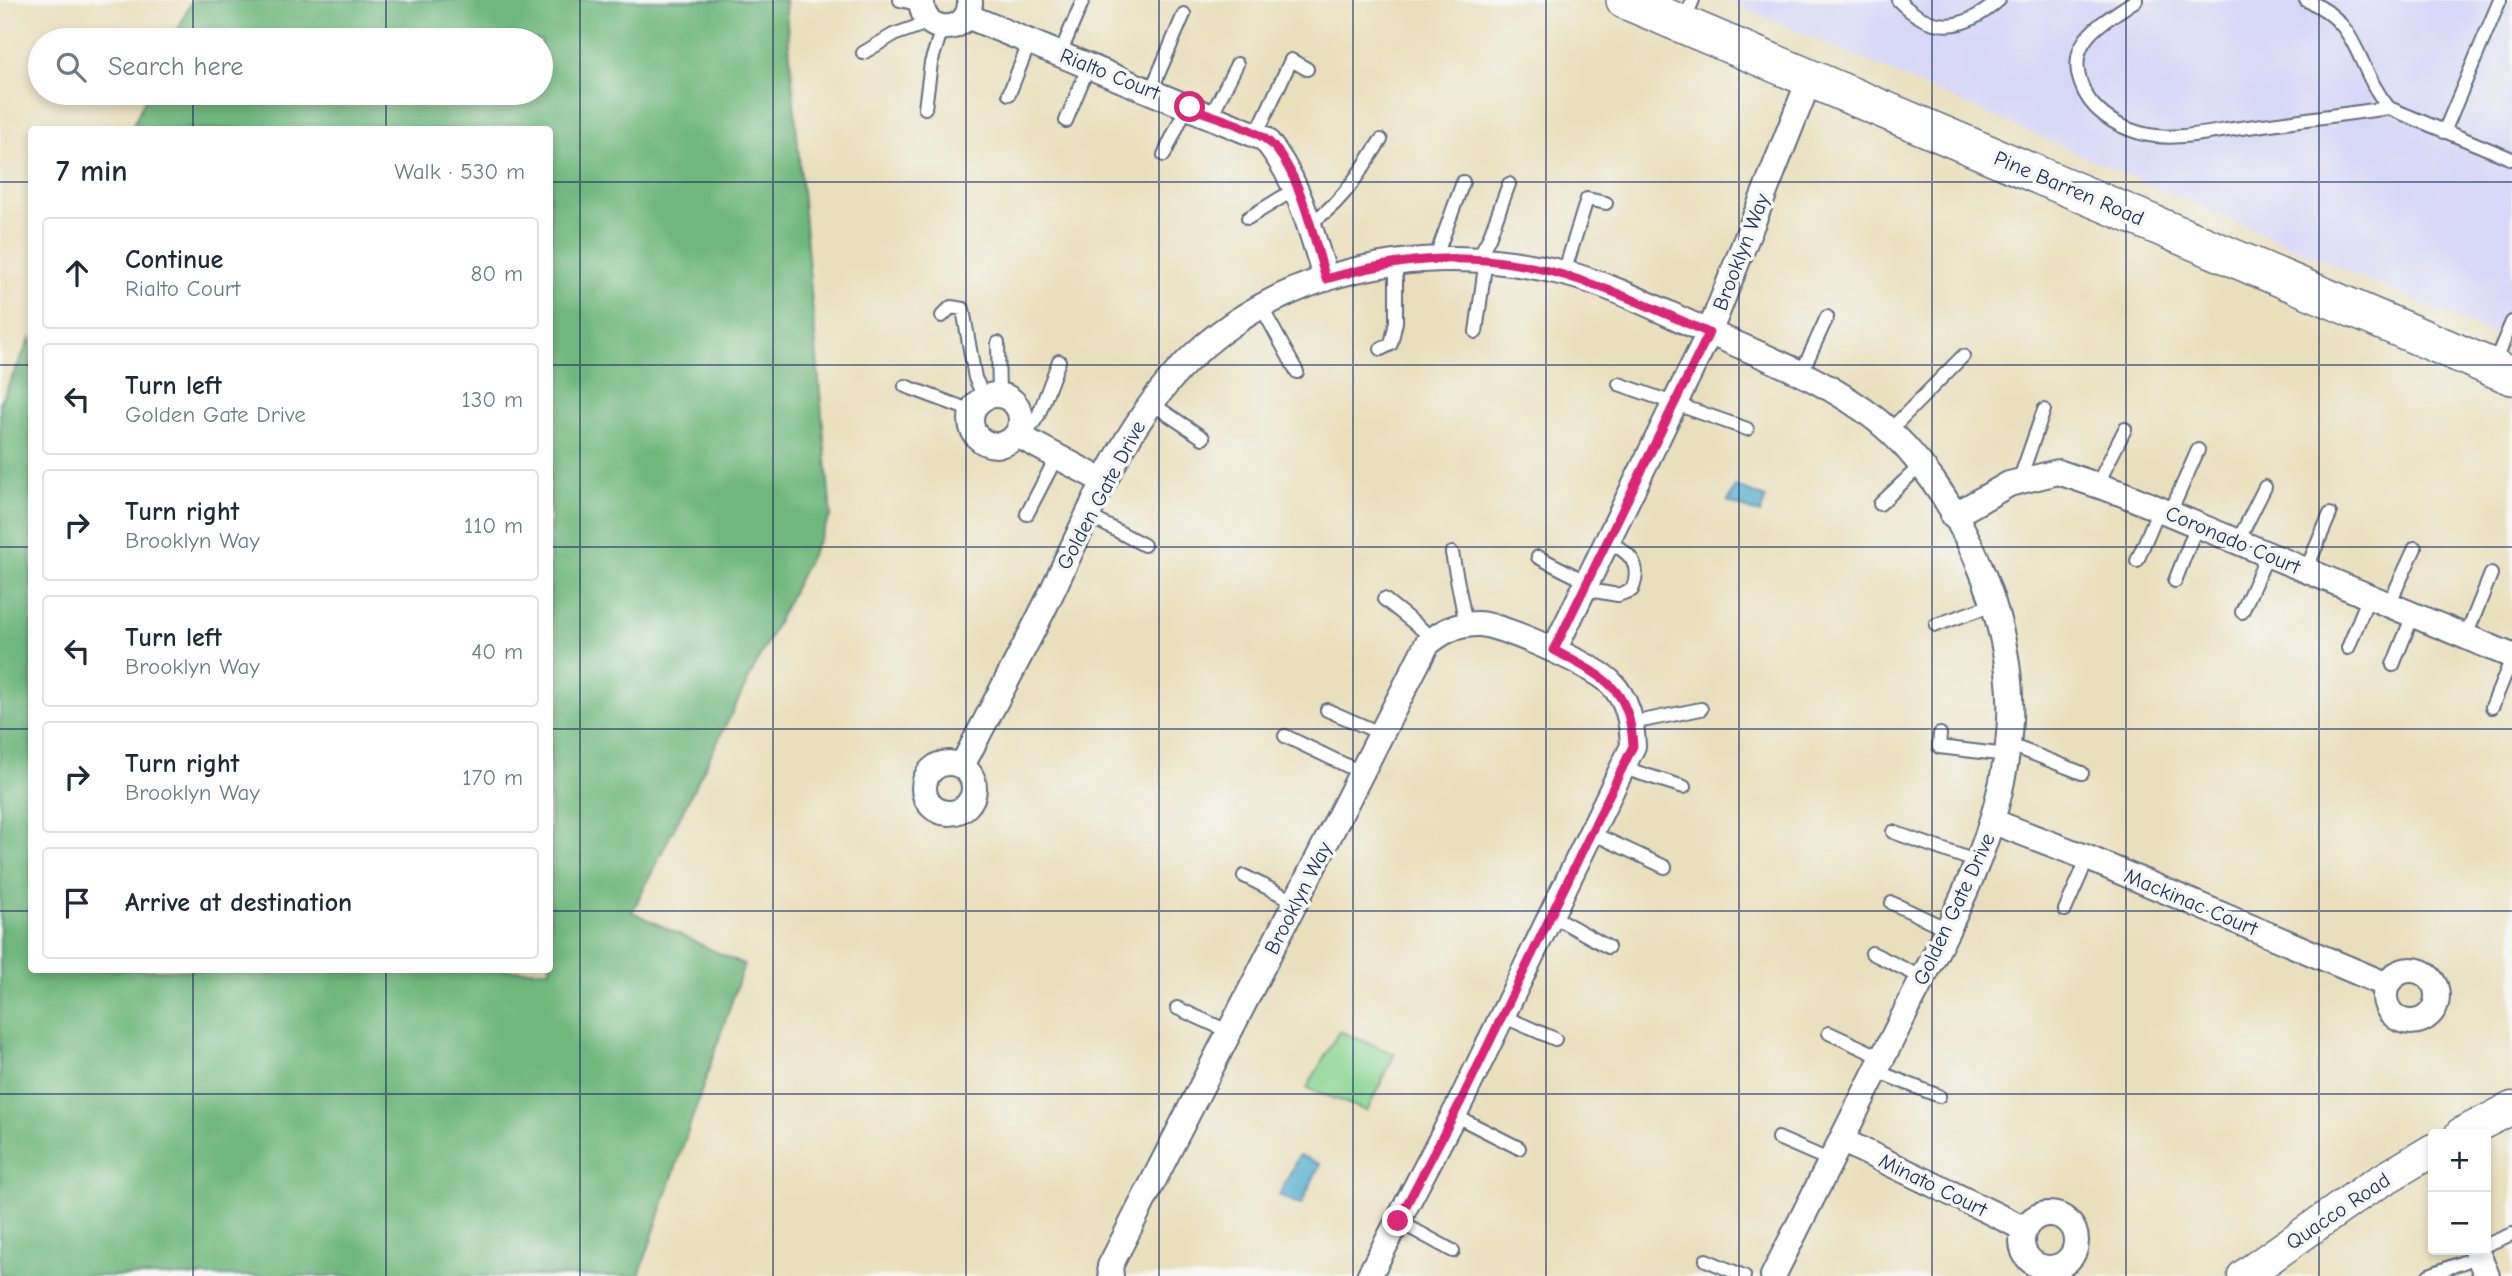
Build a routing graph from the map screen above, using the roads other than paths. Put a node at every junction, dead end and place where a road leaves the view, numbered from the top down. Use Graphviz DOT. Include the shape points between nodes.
graph roads {
  1 [pos="1083,0"];
  2 [pos="1625,0"];
  3 [pos="1898,0"];
  4 [pos="1999,0"];
  5 [pos="2136,0"];
  6 [pos="2306,0"];
  7 [pos="2500,0"];
  8 [pos="968,8"];
  9 [pos="923,11"];
  10 [pos="1688,12"];
  11 [pos="1184,14"];
  12 [pos="1030,41"];
  13 [pos="863,53"];
  14 [pos="1060,54"];
  15 [pos="1237,64"];
  16 [pos="1089,65"];
  17 [pos="1307,69"];
  18 [pos="1810,78"];
  19 [pos="1151,91"];
  20 [pos="1009,94"];
  21 [pos="1187,106"];
  22 [pos="925,108"];
  23 [pos="2389,108"];
  24 [pos="1211,116"];
  25 [pos="1066,121"];
  26 [pos="2444,132"];
  27 [pos="1256,135"];
  28 [pos="1381,140"];
  29 [pos="1164,155"];
  30 [pos="2512,159"];
  31 [pos="1463,182"];
  32 [pos="1509,184"];
  33 [pos="1298,191"];
  34 [pos="1606,203"];
  35 [pos="1248,218"];
  36 [pos="1308,224"];
  37 [pos="1482,258"];
  38 [pos="1435,259"];
  39 [pos="1396,264"];
  40 [pos="1564,273"];
  41 [pos="1326,279"];
  42 [pos="1262,308"];
  43 [pos="942,316"];
  44 [pos="1827,317"];
  45 [pos="2512,321"];
  46 [pos="1476,332"];
  47 [pos="1709,333"];
  48 [pos="998,343"];
  49 [pos="1381,349"];
  50 [pos="1963,356"];
  51 [pos="1059,361"];
  52 [pos="1297,372"];
  53 [pos="2502,372"];
  54 [pos="1801,374"];
  55 [pos="1619,384"];
  56 [pos="905,386"];
  57 [pos="985,401"];
  58 [pos="1151,403"];
  59 [pos="1675,404"];
  60 [pos="2044,410"];
  61 [pos="1747,429"];
  62 [pos="2125,429"];
  63 [pos="1889,431"];
  64 [pos="1020,437"];
  65 [pos="1203,438"];
  66 [pos="2199,450"];
  67 [pos="1057,456"];
  68 [pos="1920,466"];
  69 [pos="1103,481"];
  70 [pos="2019,481"];
  71 [pos="2097,485"];
  72 [pos="2265,487"];
  73 [pos="1880,504"];
  74 [pos="2165,511"];
  75 [pos="1027,514"];
  76 [pos="2330,514"];
  77 [pos="1087,515"];
  78 [pos="1953,516"];
  79 [pos="2197,525"];
  80 [pos="1607,541"];
  81 [pos="2238,541"];
  82 [pos="1144,545"];
  83 [pos="2415,548"];
  84 [pos="1452,553"];
  85 [pos="2268,554"];
  86 [pos="1538,557"];
  87 [pos="2137,561"];
  88 [pos="2306,570"];
  89 [pos="2491,574"];
  90 [pos="2175,581"];
  91 [pos="1585,586"];
  92 [pos="1384,599"];
  93 [pos="2379,600"];
  94 [pos="1992,605"];
  95 [pos="2242,612"];
  96 [pos="2413,615"];
  97 [pos="1466,625"];
  98 [pos="1937,625"];
  99 [pos="2466,636"];
  100 [pos="1434,639"];
  101 [pos="2348,648"];
  102 [pos="1554,650"];
  103 [pos="2512,657"];
  104 [pos="2393,665"];
  105 [pos="2492,707"];
  106 [pos="1701,709"];
  107 [pos="1327,710"];
  108 [pos="1632,723"];
  109 [pos="1382,734"];
  110 [pos="1940,734"];
  111 [pos="1285,736"];
  112 [pos="2008,750"];
  113 [pos="962,766"];
  114 [pos="1623,768"];
  115 [pos="1362,773"];
  116 [pos="2082,773"];
  117 [pos="1684,787"];
  118 [pos="1994,822"];
  119 [pos="1893,832"];
  120 [pos="1592,833"];
  121 [pos="2088,858"];
  122 [pos="1978,862"];
  123 [pos="1665,867"];
  124 [pos="1244,876"];
  125 [pos="1296,902"];
  126 [pos="1892,903"];
  127 [pos="2065,909"];
  128 [pos="1551,915"];
  129 [pos="1947,929"];
  130 [pos="1608,947"];
  131 [pos="1872,953"];
  132 [pos="1923,978"];
  133 [pos="2387,985"];
  134 [pos="1177,1008"];
  135 [pos="1502,1016"];
  136 [pos="1230,1032"];
  137 [pos="1829,1033"];
  138 [pos="1555,1039"];
  139 [pos="1879,1064"];
  140 [pos="1939,1096"];
  141 [pos="2512,1108"];
  142 [pos="1454,1115"];
  143 [pos="2470,1129"];
  144 [pos="1778,1139"];
  145 [pos="1519,1148"];
  146 [pos="1836,1150"];
  147 [pos="2428,1153"];
  148 [pos="1398,1221"];
  149 [pos="2025,1229"];
  150 [pos="2512,1234"];
  151 [pos="1453,1251"];
  152 [pos="2482,1257"];
  153 [pos="1706,1260"];
  154 [pos="2429,1275"];
  155 [pos="1111,1276"];
  156 [pos="1369,1276"];
  157 [pos="1744,1276"];
  158 [pos="1773,1276"];
  159 [pos="2244,1276"];
  1 -- 14 [label="lane"];
  2 -- 10 [label="main road, Pine Barren Road"];
  3 -- 4 [label="lane" via="1923,19 1955,26 1968,23"];
  5 -- 23 [label="lane" via="2083,39 2077,63 2091,104 2118,124 2142,134 2182,136"];
  6 -- 23 [label="lane" via="2329,10 2346,28 2375,91"];
  7 -- 26 [label="lane"];
  8 -- 9 [label="street, Rialto Court" via="955,27"];
  8 -- 12 [label="street, Rialto Court"];
  9 -- 13 [label="lane"];
  9 -- 22 [label="lane" via="931,63"];
  10 -- 18 [label="main road, Pine Barren Road"];
  11 -- 19 [label="lane"];
  12 -- 14 [label="street, Rialto Court"];
  12 -- 20 [label="lane"];
  14 -- 16 [label="street, Rialto Court"];
  15 -- 24 [label="lane"];
  16 -- 19 [label="street, Rialto Court"];
  16 -- 25 [label="lane"];
  17 -- 27 [label="lane" via="1291,60"];
  18 -- 47 [label="street, Brooklyn Way"];
  18 -- 53 [label="main road, Pine Barren Road"];
  19 -- 21 [label="street, Rialto Court"];
  21 -- 24 [label="street, Rialto Court"];
  21 -- 29 [label="lane"];
  23 -- 26 [label="lane"];
  24 -- 27 [label="street, Rialto Court"];
  26 -- 30 [label="lane"];
  27 -- 33 [label="street, Rialto Court" via="1285,163"];
  28 -- 36 [label="lane" via="1342,197 1327,214"];
  31 -- 38 [label="lane"];
  32 -- 37 [label="lane"];
  33 -- 35 [label="lane"];
  33 -- 36 [label="street, Rialto Court"];
  34 -- 40 [label="lane" via="1587,199"];
  36 -- 41 [label="street, Rialto Court"];
  37 -- 38 [label="street, Golden Gate Drive"];
  37 -- 40 [label="street, Golden Gate Drive"];
  37 -- 46 [label="lane"];
  38 -- 39 [label="street, Golden Gate Drive"];
  39 -- 41 [label="street, Golden Gate Drive"];
  39 -- 49 [label="lane" via="1396,322 1391,344"];
  40 -- 47 [label="street, Golden Gate Drive"];
  41 -- 42 [label="street, Golden Gate Drive"];
  42 -- 52 [label="lane"];
  42 -- 58 [label="street, Golden Gate Drive" via="1231,325 1175,371"];
  43 -- 57 [label="lane" via="951,307 963,309 975,378"];
  44 -- 54 [label="lane"];
  45 -- 53 [label="lane"];
  47 -- 54 [label="street, Golden Gate Drive"];
  47 -- 59 [label="street, Brooklyn Way"];
  48 -- 57 [label="lane"];
  50 -- 63 [label="lane"];
  51 -- 64 [label="lane" via="1038,416"];
  54 -- 63 [label="street, Golden Gate Drive" via="1874,417"];
  55 -- 59 [label="lane"];
  56 -- 57 [label="lane"];
  57 -- 64 [label="street" via="1010,398 1020,411"];
  57 -- 64 [label="street" via="973,432 986,443 1003,444"];
  58 -- 65 [label="lane"];
  58 -- 69 [label="street, Golden Gate Drive"];
  59 -- 61 [label="lane"];
  59 -- 80 [label="street, Brooklyn Way"];
  60 -- 70 [label="lane"];
  62 -- 71 [label="lane"];
  63 -- 68 [label="street, Golden Gate Drive"];
  64 -- 67 [label="street"];
  66 -- 74 [label="lane"];
  67 -- 69 [label="street"];
  67 -- 75 [label="lane"];
  68 -- 73 [label="lane"];
  68 -- 78 [label="street, Golden Gate Drive"];
  69 -- 77 [label="street, Golden Gate Drive"];
  70 -- 71 [label="street, Coronado Court" via="2058,472"];
  70 -- 78 [label="street, Coronado Court"];
  71 -- 74 [label="street, Coronado Court"];
  72 -- 81 [label="lane"];
  74 -- 79 [label="street, Coronado Court"];
  74 -- 87 [label="lane"];
  76 -- 88 [label="lane"];
  77 -- 82 [label="lane"];
  77 -- 113 [label="street, Golden Gate Drive"];
  78 -- 94 [label="street, Golden Gate Drive" via="1986,581"];
  79 -- 81 [label="street, Coronado Court"];
  79 -- 90 [label="lane"];
  80 -- 91 [label="street, Brooklyn Way"];
  80 -- 91 [label="lane" via="1628,552 1636,581 1632,590 1618,594"];
  81 -- 85 [label="street, Coronado Court"];
  83 -- 93 [label="lane"];
  84 -- 97 [label="lane"];
  85 -- 88 [label="street, Coronado Court"];
  85 -- 95 [label="lane"];
  86 -- 91 [label="lane"];
  88 -- 93 [label="street, Coronado Court"];
  89 -- 99 [label="lane"];
  91 -- 102 [label="street, Brooklyn Way"];
  92 -- 100 [label="lane"];
  93 -- 96 [label="street, Coronado Court"];
  93 -- 101 [label="lane"];
  94 -- 98 [label="lane"];
  94 -- 112 [label="street, Golden Gate Drive" via="2005,650 2011,713"];
  96 -- 99 [label="street, Coronado Court"];
  96 -- 104 [label="lane"];
  97 -- 100 [label="street" via="1446,628"];
  97 -- 102 [label="street" via="1479,623"];
  99 -- 103 [label="street, Coronado Court"];
  100 -- 109 [label="street, Brooklyn Way" via="1427,644"];
  102 -- 108 [label="street" via="1610,682"];
  103 -- 105 [label="lane"];
  106 -- 108 [label="lane"];
  107 -- 109 [label="lane"];
  108 -- 114 [label="street" via="1633,746"];
  109 -- 115 [label="street, Brooklyn Way"];
  110 -- 112 [label="lane" via="1939,747"];
  111 -- 115 [label="lane"];
  112 -- 116 [label="lane"];
  112 -- 118 [label="street, Golden Gate Drive"];
  114 -- 117 [label="lane"];
  114 -- 120 [label="street"];
  115 -- 125 [label="street, Brooklyn Way"];
  118 -- 121 [label="street, Mackinac Court"];
  118 -- 122 [label="street, Golden Gate Drive"];
  119 -- 122 [label="lane"];
  120 -- 123 [label="lane"];
  120 -- 128 [label="street"];
  121 -- 127 [label="lane"];
  121 -- 133 [label="street, Mackinac Court"];
  122 -- 129 [label="street, Golden Gate Drive"];
  124 -- 125 [label="lane"];
  125 -- 136 [label="street, Brooklyn Way"];
  126 -- 129 [label="lane"];
  128 -- 130 [label="lane"];
  128 -- 135 [label="street"];
  129 -- 132 [label="street, Golden Gate Drive"];
  131 -- 132 [label="lane"];
  132 -- 139 [label="street, Golden Gate Drive"];
  134 -- 136 [label="lane"];
  135 -- 138 [label="lane"];
  135 -- 142 [label="street"];
  136 -- 155 [label="street, Brooklyn Way" via="1110,1266"];
  137 -- 139 [label="lane"];
  139 -- 140 [label="lane"];
  139 -- 146 [label="street, Golden Gate Drive"];
  141 -- 143 [label="street"];
  142 -- 145 [label="lane"];
  142 -- 148 [label="street"];
  144 -- 146 [label="lane"];
  146 -- 149 [label="street, Minato Court"];
  146 -- 158 [label="street, Golden Gate Drive"];
  147 -- 159 [label="street, Quacco Road" via="2364,1191"];
  148 -- 151 [label="lane"];
  148 -- 156 [label="street"];
  150 -- 152 [label="lane"];
  152 -- 154 [label="lane"];
  153 -- 157 [label="lane"];
}
